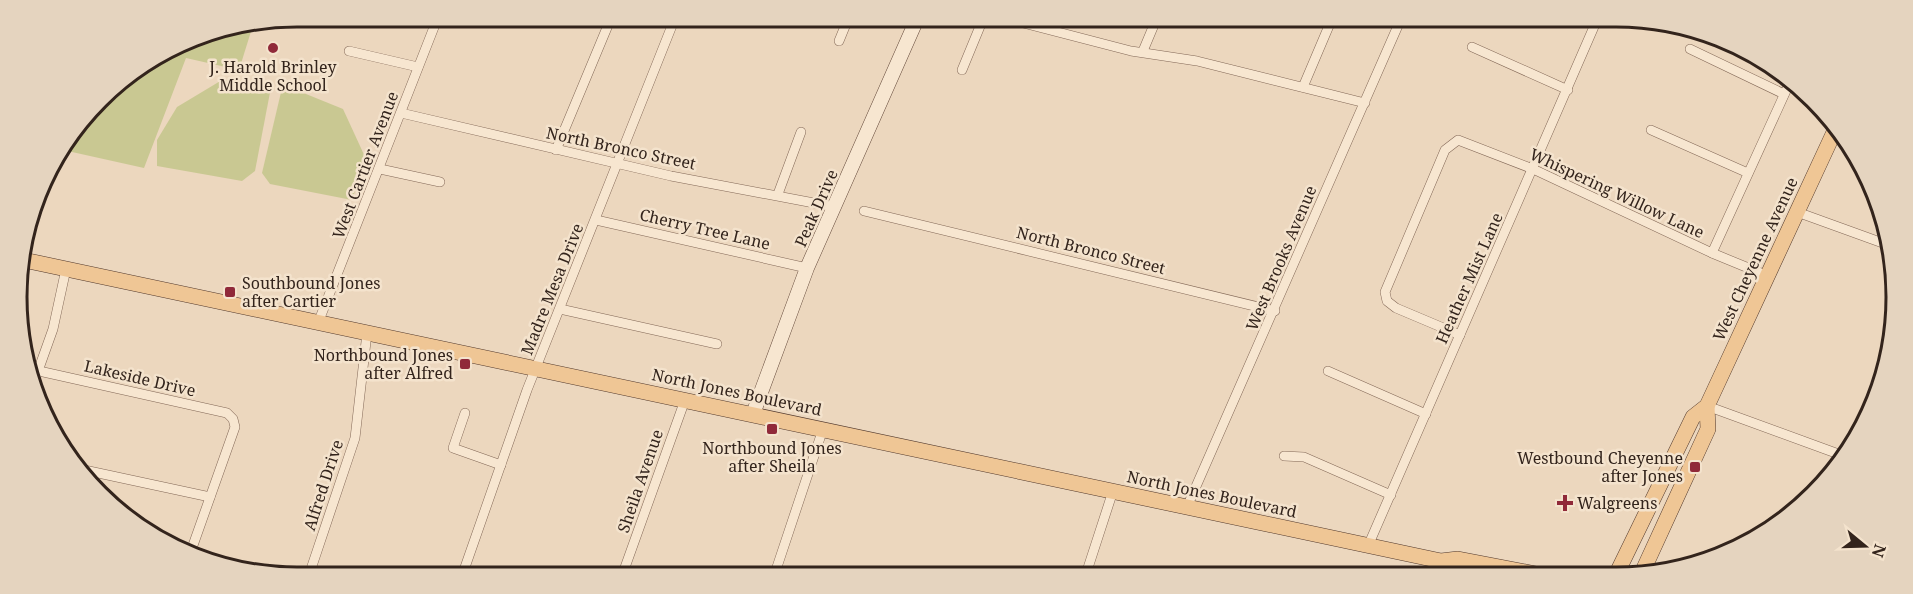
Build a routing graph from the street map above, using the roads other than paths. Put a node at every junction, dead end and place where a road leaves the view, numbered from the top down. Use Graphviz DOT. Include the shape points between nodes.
graph roads {
  1 [pos="434,27"];
  2 [pos="607,27"];
  3 [pos="671,27"];
  4 [pos="845,27"];
  5 [pos="914,27"];
  6 [pos="980,27"];
  7 [pos="1039,27"];
  8 [pos="1153,27"];
  9 [pos="1328,27"];
  10 [pos="1397,27"];
  11 [pos="1594,27"];
  12 [pos="839,41"];
  13 [pos="1472,47"];
  14 [pos="1690,49"];
  15 [pos="349,51"];
  16 [pos="1143,51"];
  17 [pos="418,67"];
  18 [pos="962,70"];
  19 [pos="1303,87"];
  20 [pos="1787,88"];
  21 [pos="1568,90"];
  22 [pos="1784,94"];
  23 [pos="1365,103"];
  24 [pos="401,113"];
  25 [pos="1652,130"];
  26 [pos="801,132"];
  27 [pos="1832,136"];
  28 [pos="556,150"];
  29 [pos="618,162"];
  30 [pos="380,169"];
  31 [pos="1533,169"];
  32 [pos="1748,173"];
  33 [pos="440,182"];
  34 [pos="778,194"];
  35 [pos="835,207"];
  36 [pos="864,212"];
  37 [pos="1797,212"];
  38 [pos="596,220"];
  39 [pos="1881,242"];
  40 [pos="1712,254"];
  41 [pos="29,261"];
  42 [pos="66,268"];
  43 [pos="807,268"];
  44 [pos="1768,276"];
  45 [pos="560,309"];
  46 [pos="1275,311"];
  47 [pos="318,323"];
  48 [pos="367,333"];
  49 [pos="1460,335"];
  50 [pos="717,344"];
  51 [pos="536,369"];
  52 [pos="39,371"];
  53 [pos="1328,371"];
  54 [pos="685,400"];
  55 [pos="1707,406"];
  56 [pos="465,413"];
  57 [pos="753,414"];
  58 [pos="1426,414"];
  59 [pos="824,429"];
  60 [pos="1836,453"];
  61 [pos="1284,456"];
  62 [pos="501,465"];
  63 [pos="91,471"];
  64 [pos="1113,491"];
  65 [pos="1391,495"];
  66 [pos="210,497"];
  67 [pos="1187,507"];
  68 [pos="193,546"];
  69 [pos="1368,546"];
  70 [pos="1446,562"];
  71 [pos="1645,565"];
  72 [pos="312,567"];
  73 [pos="465,567"];
  74 [pos="625,567"];
  75 [pos="777,567"];
  76 [pos="1088,567"];
  77 [pos="1451,567"];
  78 [pos="1499,567"];
  79 [pos="1620,567"];
  1 -- 17 [label="street, West Cartier Avenue"];
  2 -- 28 [label="street"];
  3 -- 29 [label="street, Madre Mesa Drive"];
  4 -- 12 [label="street"];
  5 -- 35 [label="street, Peak Drive"];
  6 -- 18 [label="street"];
  7 -- 16 [label="street"];
  8 -- 16 [label="street"];
  9 -- 19 [label="street"];
  10 -- 23 [label="street, West Brooks Avenue"];
  11 -- 21 [label="street, Heather Mist Lane"];
  13 -- 21 [label="street"];
  14 -- 22 [label="street"];
  15 -- 17 [label="street"];
  16 -- 19 [label="street"];
  17 -- 24 [label="street, West Cartier Avenue"];
  19 -- 23 [label="street"];
  20 -- 22 [label="street"];
  21 -- 31 [label="street, Heather Mist Lane"];
  22 -- 32 [label="street"];
  23 -- 46 [label="street, West Brooks Avenue"];
  24 -- 28 [label="street, North Bronco Street"];
  24 -- 30 [label="street, West Cartier Avenue"];
  25 -- 32 [label="street"];
  26 -- 34 [label="street"];
  27 -- 37 [label="main road, West Cheyenne Avenue"];
  28 -- 29 [label="street, North Bronco Street"];
  29 -- 34 [label="street, North Bronco Street" via="671,176"];
  29 -- 38 [label="street, Madre Mesa Drive"];
  30 -- 33 [label="street"];
  30 -- 47 [label="street, West Cartier Avenue"];
  31 -- 40 [label="street, Whispering Willow Lane"];
  31 -- 49 [label="street, Heather Mist Lane"];
  31 -- 49 [label="street, Whispering Willow Lane" via="1464,141 1445,150 1386,286 1387,301"];
  32 -- 40 [label="street"];
  34 -- 35 [label="street, North Bronco Street"];
  35 -- 43 [label="street, Peak Drive"];
  36 -- 46 [label="street, North Bronco Street"];
  37 -- 39 [label="street"];
  37 -- 44 [label="main road, West Cheyenne Avenue"];
  38 -- 43 [label="street, Cherry Tree Lane"];
  38 -- 45 [label="street, Madre Mesa Drive"];
  40 -- 44 [label="street, Whispering Willow Lane"];
  41 -- 42 [label="main road, North Jones Boulevard"];
  42 -- 47 [label="main road, North Jones Boulevard"];
  42 -- 52 [label="street"];
  43 -- 57 [label="street, Peak Drive"];
  44 -- 55 [label="main road, West Cheyenne Avenue"];
  45 -- 50 [label="street"];
  45 -- 51 [label="street, Madre Mesa Drive"];
  46 -- 67 [label="street, West Brooks Avenue"];
  47 -- 48 [label="main road, North Jones Boulevard"];
  48 -- 51 [label="main road, North Jones Boulevard"];
  48 -- 72 [label="street, Alfred Drive" via="355,438"];
  49 -- 58 [label="street, Heather Mist Lane"];
  51 -- 54 [label="main road, North Jones Boulevard"];
  51 -- 62 [label="street, Madre Mesa Drive"];
  52 -- 66 [label="street, Lakeside Drive" via="227,413 235,427"];
  53 -- 58 [label="street"];
  54 -- 57 [label="main road, North Jones Boulevard"];
  54 -- 74 [label="street, Sheila Avenue"];
  55 -- 60 [label="street"];
  55 -- 71 [label="main road, West Cheyenne Avenue" via="1708,429"];
  55 -- 79 [label="main road, West Cheyenne Avenue" via="1693,417"];
  56 -- 62 [label="street" via="453,448"];
  57 -- 59 [label="main road, North Jones Boulevard"];
  58 -- 65 [label="street, Heather Mist Lane"];
  59 -- 64 [label="main road, North Jones Boulevard"];
  59 -- 75 [label="street"];
  61 -- 65 [label="street" via="1304,457"];
  62 -- 73 [label="street, Madre Mesa Drive"];
  63 -- 66 [label="street"];
  64 -- 67 [label="main road, North Jones Boulevard"];
  64 -- 76 [label="street"];
  65 -- 69 [label="street, Heather Mist Lane"];
  66 -- 68 [label="street"];
  67 -- 69 [label="main road, North Jones Boulevard"];
  69 -- 70 [label="main road, North Jones Boulevard"];
  70 -- 77 [label="main road, North Jones Boulevard"];
  70 -- 78 [label="main road, North Jones Boulevard" via="1458,559"];
}
